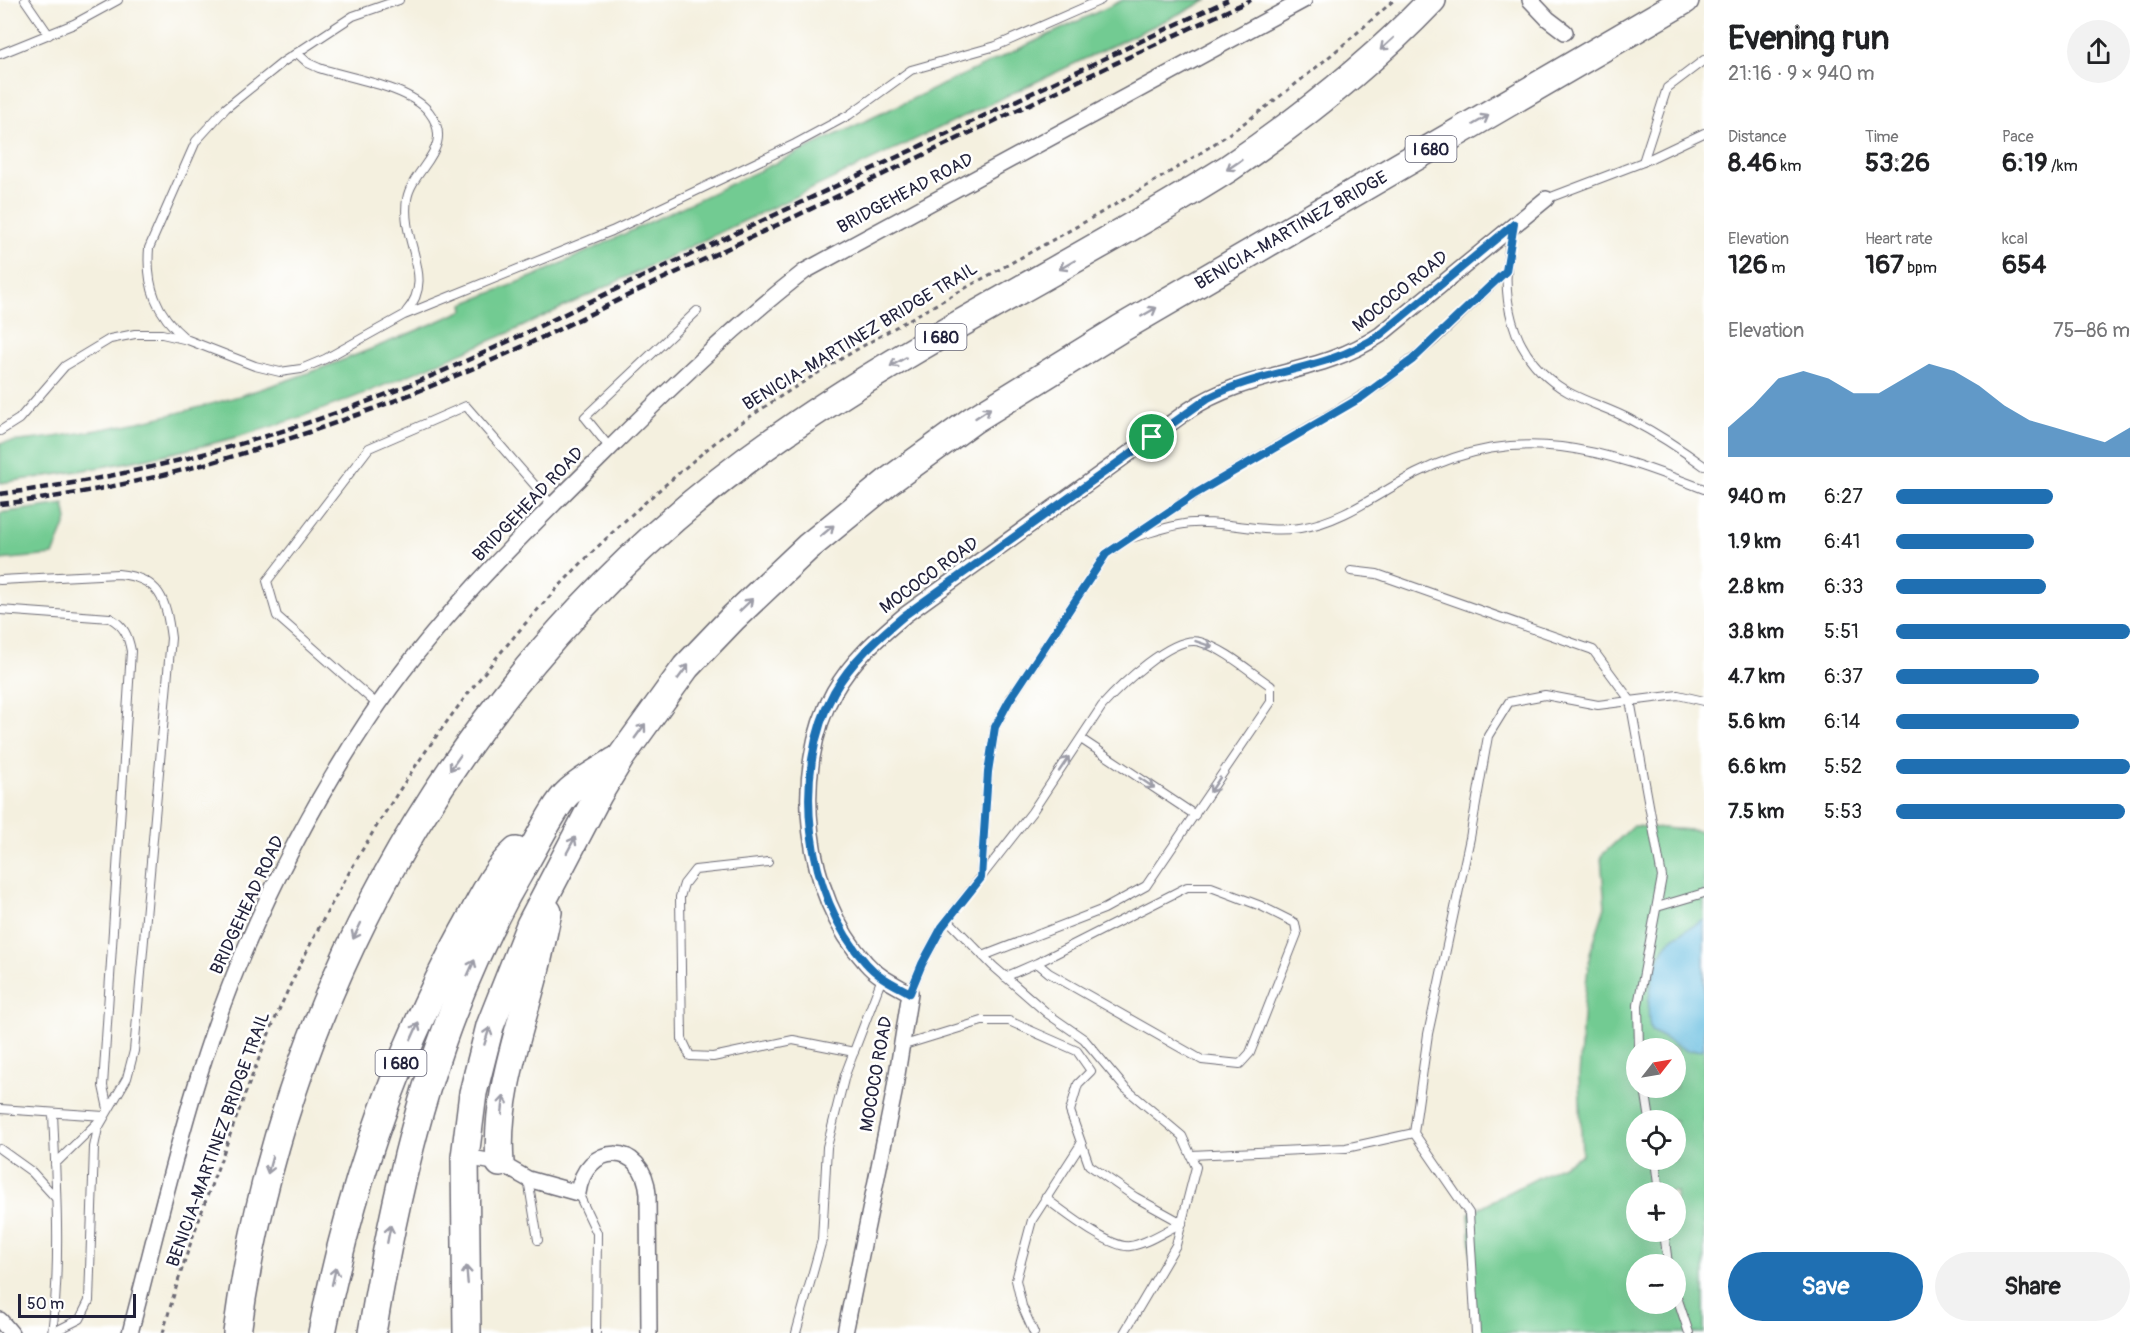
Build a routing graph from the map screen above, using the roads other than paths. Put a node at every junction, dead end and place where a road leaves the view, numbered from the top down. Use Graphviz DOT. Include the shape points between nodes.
graph roads {
  1 [pos="26,0"];
  2 [pos="118,0"];
  3 [pos="399,0"];
  4 [pos="1101,0"];
  5 [pos="1304,0"];
  6 [pos="1530,0"];
  7 [pos="1685,0"];
  8 [pos="1431,2"];
  9 [pos="1565,32"];
  10 [pos="49,34"];
  11 [pos="297,53"];
  12 [pos="0,54"];
  13 [pos="1704,60"];
  14 [pos="1704,133"];
  15 [pos="1643,162"];
  16 [pos="1546,199"];
  17 [pos="1514,224"];
  18 [pos="1506,271"];
  19 [pos="697,311"];
  20 [pos="404,315"];
  21 [pos="188,340"];
  22 [pos="0,431"];
  23 [pos="610,448"];
  24 [pos="1704,466"];
  25 [pos="1704,489"];
  26 [pos="552,505"];
  27 [pos="1127,539"];
  28 [pos="1351,571"];
  29 [pos="0,580"];
  30 [pos="0,610"];
  31 [pos="1630,700"];
  32 [pos="1704,701"];
  33 [pos="379,706"];
  34 [pos="1081,739"];
  35 [pos="621,757"];
  36 [pos="1195,815"];
  37 [pos="547,826"];
  38 [pos="768,862"];
  39 [pos="554,878"];
  40 [pos="981,878"];
  41 [pos="1704,893"];
  42 [pos="1657,907"];
  43 [pos="948,920"];
  44 [pos="983,956"];
  45 [pos="1037,963"];
  46 [pos="1005,977"];
  47 [pos="882,978"];
  48 [pos="910,993"];
  49 [pos="1639,1038"];
  50 [pos="901,1046"];
  51 [pos="854,1052"];
  52 [pos="0,1109"];
  53 [pos="53,1113"];
  54 [pos="106,1113"];
  55 [pos="1414,1133"];
  56 [pos="1081,1144"];
  57 [pos="0,1149"];
  58 [pos="1191,1155"];
  59 [pos="465,1157"];
  60 [pos="500,1163"];
  61 [pos="55,1164"];
  62 [pos="528,1179"];
  63 [pos="578,1193"];
  64 [pos="56,1198"];
  65 [pos="1045,1198"];
  66 [pos="1182,1223"];
  67 [pos="538,1239"];
  68 [pos="1683,1314"];
  69 [pos="0,1320"];
  70 [pos="10,1333"];
  71 [pos="52,1333"];
  72 [pos="130,1333"];
  73 [pos="237,1333"];
  74 [pos="322,1333"];
  75 [pos="372,1333"];
  76 [pos="467,1333"];
  77 [pos="596,1333"];
  78 [pos="649,1333"];
  79 [pos="796,1333"];
  80 [pos="845,1333"];
  81 [pos="1034,1333"];
  82 [pos="1124,1333"];
  83 [pos="1476,1333"];
  84 [pos="1689,1333"];
  1 -- 10 [label="lane"];
  2 -- 10 [label="lane"];
  3 -- 11 [label="lane" via="352,16"];
  4 -- 20 [label="lane" via="996,46 911,70 849,115 795,144 612,231"];
  5 -- 23 [label="street, BRIDGEHEAD ROAD" via="805,271 722,340"];
  6 -- 9 [label="street"];
  35 -- 7 [label="highway, BENICIA-MARTINEZ BRIDGE / I 680, one-way" via="686,667 783,570 871,495 973,420 1176,296"];
  8 -- 73 [label="highway, I 680, one-way" via="1340,86 1229,168 843,394 757,452 651,538 554,636 489,715 430,800 378,888 334,981 304,1055 276,1142 252,1241"];
  10 -- 12 [label="lane"];
  11 -- 20 [label="lane" via="319,68 413,99 428,110 436,125 437,145 407,197 409,240 420,288 417,300"];
  11 -- 21 [label="lane" via="226,108 196,141 149,248 150,287 158,307 170,325"];
  13 -- 15 [label="lane" via="1667,88"];
  14 -- 15 [label="lane"];
  15 -- 16 [label="lane"];
  16 -- 17 [label="street, MOCOCO ROAD"];
  17 -- 18 [label="lane"];
  17 -- 47 [label="street, MOCOCO ROAD" via="1358,350 1312,367 1227,388 1208,398 905,615 865,650 835,691 822,718 808,782 809,819 816,862 829,900 854,948"];
  18 -- 24 [label="lane" via="1512,326 1532,363 1569,392 1630,420"];
  18 -- 27 [label="lane" via="1435,340 1380,385 1195,494"];
  19 -- 23 [label="lane" via="585,417"];
  20 -- 21 [label="lane" via="325,359 302,369 280,372"];
  21 -- 22 [label="lane" via="162,334 110,339 65,366 19,419"];
  23 -- 26 [label="street, BRIDGEHEAD ROAD"];
  25 -- 27 [label="lane" via="1595,451 1557,445 1516,446 1437,464 1355,508 1301,528 1204,522 1180,524"];
  26 -- 33 [label="street, BRIDGEHEAD ROAD" via="461,603"];
  26 -- 33 [label="lane" via="466,406 369,447 267,581 277,616"];
  27 -- 40 [label="lane" via="1106,554 995,727"];
  28 -- 31 [label="lane" via="1377,574 1593,650"];
  29 -- 54 [label="lane" via="134,575 148,581 167,609 171,638 139,1014 127,1078"];
  30 -- 54 [label="lane" via="110,618 129,640 103,1086"];
  31 -- 32 [label="lane" via="1677,695"];
  31 -- 42 [label="lane" via="1662,877"];
  31 -- 55 [label="lane" via="1598,705 1545,695 1509,702 1488,736 1428,1034"];
  33 -- 72 [label="street, BRIDGEHEAD ROAD" via="326,789 245,949 196,1085"];
  34 -- 36 [label="lane, one-way"];
  34 -- 36 [label="lane, one-way" via="1116,691 1170,647 1185,641 1212,647 1270,686 1271,702"];
  40 -- 34 [label="lane, one-way"];
  35 -- 37 [label="highway, I 680" via="568,792"];
  39 -- 35 [label="highway, I 680, one-way"];
  36 -- 44 [label="lane" via="1146,886 1104,909"];
  74 -- 37 [label="highway, I 680, one-way" via="358,1185 409,1044 446,965 494,879 510,856"];
  75 -- 37 [label="highway, I 680, one-way" via="401,1173 429,1074 481,946"];
  38 -- 51 [label="lane" via="695,870 684,884 680,897 682,1039 690,1056 713,1057 793,1040"];
  59 -- 39 [label="highway, I 680, one-way" via="473,1093 490,1026 522,943"];
  60 -- 39 [label="highway, one-way" via="509,1065 534,976"];
  40 -- 43 [label="lane"];
  41 -- 42 [label="lane"];
  42 -- 49 [label="lane" via="1638,1005"];
  43 -- 44 [label="lane"];
  43 -- 48 [label="lane"];
  44 -- 46 [label="lane"];
  45 -- 45 [label="lane" via="1048,973 1203,1060 1240,1064 1250,1053 1297,934 1295,923 1261,906 1211,887 1187,887"];
  45 -- 46 [label="lane"];
  46 -- 58 [label="lane" via="1084,1039 1125,1088 1182,1136"];
  47 -- 48 [label="street, MOCOCO ROAD"];
  47 -- 51 [label="lane"];
  48 -- 50 [label="street, MOCOCO ROAD"];
  50 -- 56 [label="lane" via="982,1021 1009,1021 1077,1051 1092,1071 1078,1084 1070,1111"];
  50 -- 80 [label="street, MOCOCO ROAD"];
  51 -- 79 [label="lane" via="826,1147 822,1240"];
  52 -- 53 [label="lane"];
  53 -- 54 [label="lane"];
  53 -- 61 [label="lane"];
  54 -- 61 [label="lane"];
  54 -- 71 [label="lane" via="94,1147 89,1301 80,1319"];
  55 -- 58 [label="lane" via="1346,1148"];
  55 -- 83 [label="lane" via="1469,1212"];
  56 -- 65 [label="lane"];
  56 -- 66 [label="lane" via="1089,1165"];
  57 -- 64 [label="lane" via="32,1172"];
  58 -- 66 [label="lane" via="1196,1167"];
  59 -- 60 [label="street"];
  76 -- 59 [label="highway, I 680, one-way"];
  60 -- 62 [label="street"];
  61 -- 64 [label="lane"];
  62 -- 63 [label="street"];
  62 -- 67 [label="lane"];
  63 -- 77 [label="lane" via="597,1233"];
  63 -- 78 [label="street" via="584,1172 601,1157 624,1155 643,1171 648,1194"];
  64 -- 71 [label="lane"];
  65 -- 66 [label="lane" via="1114,1243 1129,1246"];
  65 -- 81 [label="lane" via="1032,1221 1016,1280"];
  66 -- 82 [label="lane" via="1176,1245"];
  68 -- 84 [label="lane"];
  69 -- 70 [label="street"];
}
